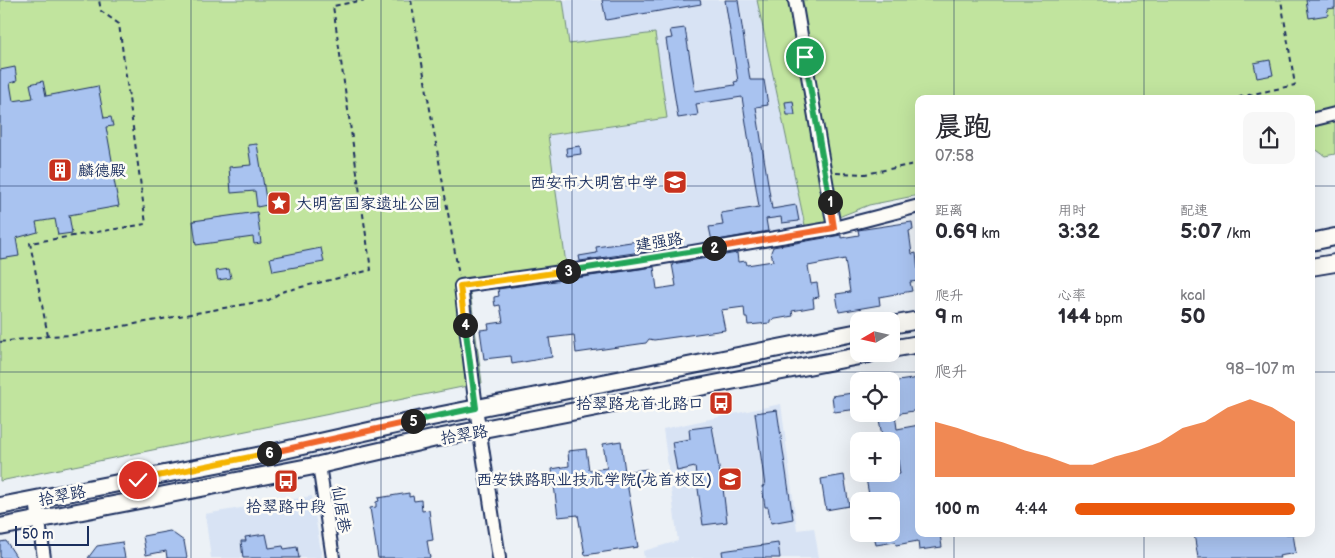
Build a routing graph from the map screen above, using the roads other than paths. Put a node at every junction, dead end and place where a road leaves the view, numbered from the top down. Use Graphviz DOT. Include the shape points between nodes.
graph roads {
  1 [pos="795,0"];
  2 [pos="1335,114"];
  3 [pos="1315,119"];
  4 [pos="915,207"];
  5 [pos="834,228"];
  6 [pos="1335,237"];
  7 [pos="1315,241"];
  8 [pos="1335,263"];
  9 [pos="1315,266"];
  10 [pos="915,321"];
  11 [pos="900,323"];
  12 [pos="850,334"];
  13 [pos="915,345"];
  14 [pos="900,348"];
  15 [pos="850,358"];
  16 [pos="476,408"];
  17 [pos="479,431"];
  18 [pos="319,465"];
  19 [pos="36,500"];
  20 [pos="0,506"];
  21 [pos="39,520"];
  22 [pos="0,526"];
  23 [pos="44,558"];
  24 [pos="334,558"];
  25 [pos="499,558"];
  1 -- 5 [label="street"];
  2 -- 3 [label="street"];
  4 -- 5 [label="street, 建强路"];
  5 -- 16 [label="street, 建强路" via="640,261 460,286"];
  6 -- 7 [label="main road"];
  8 -- 9 [label="main road"];
  10 -- 11 [label="main road"];
  12 -- 16 [label="main road, 拾翠路"];
  13 -- 14 [label="main road"];
  15 -- 17 [label="main road, 拾翠路"];
  16 -- 17 [label="street"];
  16 -- 19 [label="main road, 拾翠路"];
  17 -- 18 [label="main road, 拾翠路"];
  17 -- 25 [label="street"];
  18 -- 21 [label="main road, 拾翠路"];
  18 -- 24 [label="street, 仙居巷"];
  19 -- 20 [label="main road, 拾翠路"];
  19 -- 21 [label="street"];
  21 -- 22 [label="main road, 拾翠路"];
  21 -- 23 [label="street"];
}
